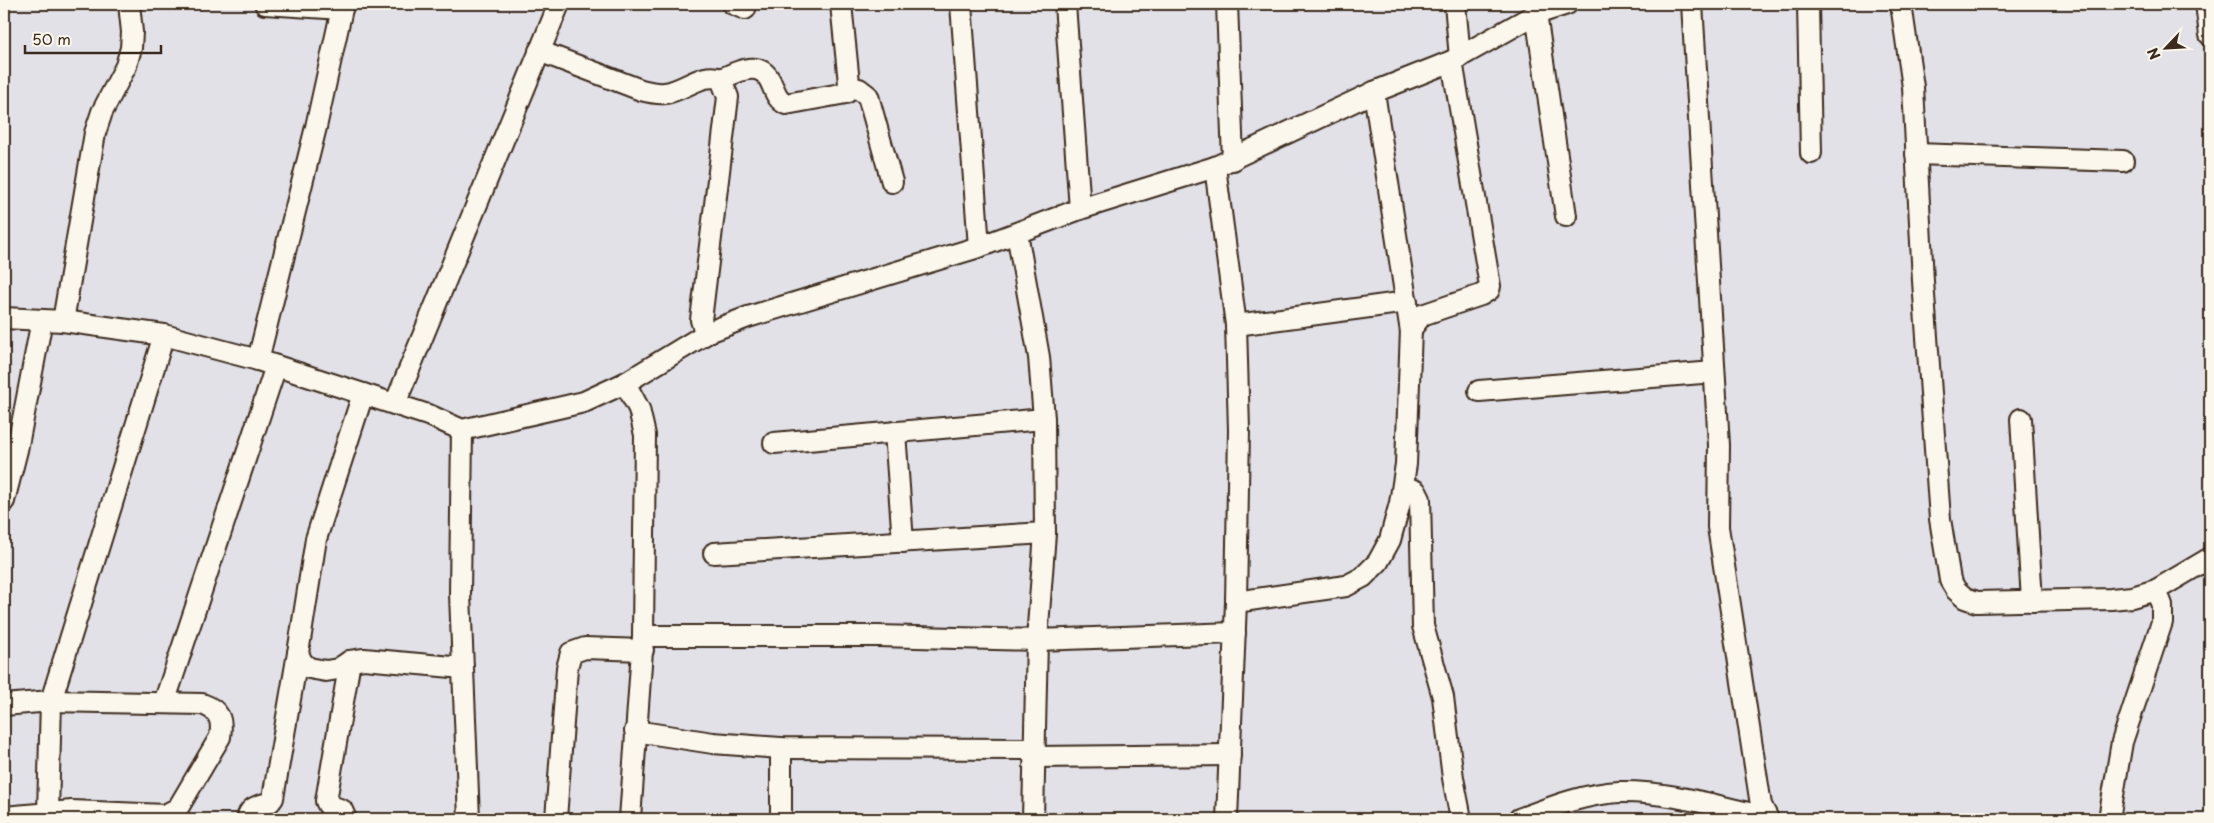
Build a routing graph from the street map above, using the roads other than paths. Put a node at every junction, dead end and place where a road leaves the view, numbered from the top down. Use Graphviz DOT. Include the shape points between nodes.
graph roads {
  1 [pos="129,4"];
  2 [pos="265,4"];
  3 [pos="559,4"];
  4 [pos="841,4"];
  5 [pos="961,4"];
  6 [pos="1065,4"];
  7 [pos="1227,4"];
  8 [pos="1455,4"];
  9 [pos="1568,4"];
  10 [pos="1692,4"];
  11 [pos="1808,4"];
  12 [pos="1901,4"];
  13 [pos="2206,4"];
  14 [pos="343,6"];
  15 [pos="1536,14"];
  16 [pos="2210,35"];
  17 [pos="539,51"];
  18 [pos="1456,59"];
  19 [pos="721,79"];
  20 [pos="849,88"];
  21 [pos="1374,92"];
  22 [pos="1811,153"];
  23 [pos="1916,154"];
  24 [pos="2123,161"];
  25 [pos="1224,163"];
  26 [pos="892,182"];
  27 [pos="1080,208"];
  28 [pos="1566,216"];
  29 [pos="1017,233"];
  30 [pos="979,248"];
  31 [pos="1407,302"];
  32 [pos="4,318"];
  33 [pos="42,320"];
  34 [pos="63,321"];
  35 [pos="1236,326"];
  36 [pos="709,332"];
  37 [pos="1411,332"];
  38 [pos="164,335"];
  39 [pos="267,362"];
  40 [pos="1714,372"];
  41 [pos="625,383"];
  42 [pos="1479,391"];
  43 [pos="363,394"];
  44 [pos="395,404"];
  45 [pos="2021,419"];
  46 [pos="1044,420"];
  47 [pos="462,430"];
  48 [pos="896,432"];
  49 [pos="774,443"];
  50 [pos="10,450"];
  51 [pos="1403,486"];
  52 [pos="4,501"];
  53 [pos="1045,533"];
  54 [pos="903,542"];
  55 [pos="714,553"];
  56 [pos="2210,558"];
  57 [pos="2156,590"];
  58 [pos="2032,601"];
  59 [pos="1236,602"];
  60 [pos="1235,632"];
  61 [pos="1037,640"];
  62 [pos="643,643"];
  63 [pos="298,653"];
  64 [pos="350,661"];
  65 [pos="463,668"];
  66 [pos="51,701"];
  67 [pos="164,703"];
  68 [pos="4,706"];
  69 [pos="635,731"];
  70 [pos="781,748"];
  71 [pos="1034,753"];
  72 [pos="1230,755"];
  73 [pos="48,812"];
  74 [pos="1556,812"];
  75 [pos="4,817"];
  76 [pos="164,817"];
  77 [pos="1767,818"];
  78 [pos="247,819"];
  79 [pos="346,819"];
  80 [pos="469,819"];
  81 [pos="556,819"];
  82 [pos="630,819"];
  83 [pos="781,819"];
  84 [pos="1033,819"];
  85 [pos="1226,819"];
  86 [pos="1461,819"];
  87 [pos="1519,819"];
  88 [pos="2109,819"];
  1 -- 34 [label="street" via="131,48 95,133"];
  2 -- 14 [label="street"];
  3 -- 17 [label="street"];
  4 -- 20 [label="street"];
  5 -- 30 [label="street"];
  6 -- 27 [label="street"];
  7 -- 25 [label="street"];
  8 -- 18 [label="street"];
  9 -- 15 [label="street"];
  10 -- 40 [label="street"];
  11 -- 22 [label="street"];
  12 -- 23 [label="street" via="1913,87"];
  13 -- 16 [label="street"];
  14 -- 39 [label="street"];
  15 -- 18 [label="street"];
  15 -- 28 [label="street"];
  17 -- 19 [label="street" via="655,93 677,90 715,76"];
  17 -- 44 [label="street"];
  18 -- 21 [label="street"];
  18 -- 37 [label="street" via="1490,286 1481,295 1422,315"];
  19 -- 20 [label="street" via="750,68 760,70 770,78 777,97 786,104 840,96"];
  19 -- 36 [label="street" via="728,97 701,320"];
  20 -- 26 [label="street" via="859,89 868,96"];
  21 -- 25 [label="street"];
  21 -- 31 [label="street"];
  23 -- 24 [label="street"];
  23 -- 58 [label="street" via="1940,519 1950,580 1965,598 1977,602"];
  25 -- 27 [label="street"];
  25 -- 35 [label="street"];
  27 -- 29 [label="street"];
  29 -- 30 [label="street"];
  29 -- 46 [label="street" via="1039,357"];
  30 -- 36 [label="street" via="748,317"];
  31 -- 35 [label="street"];
  31 -- 37 [label="street"];
  32 -- 33 [label="street"];
  33 -- 34 [label="street"];
  33 -- 50 [label="street"];
  34 -- 38 [label="street"];
  35 -- 59 [label="street" via="1239,430"];
  36 -- 41 [label="street"];
  37 -- 51 [label="street"];
  38 -- 39 [label="street"];
  38 -- 66 [label="street"];
  39 -- 43 [label="street"];
  39 -- 67 [label="street"];
  40 -- 42 [label="street"];
  40 -- 77 [label="street" via="1719,445 1718,527 1761,805"];
  41 -- 47 [label="street" via="584,402"];
  41 -- 62 [label="street" via="639,409 645,435"];
  43 -- 44 [label="street"];
  43 -- 63 [label="street" via="316,539"];
  44 -- 47 [label="street"];
  45 -- 58 [label="street"];
  46 -- 48 [label="street"];
  46 -- 53 [label="street"];
  47 -- 65 [label="street" via="460,594"];
  48 -- 49 [label="street"];
  48 -- 54 [label="street"];
  50 -- 52 [label="street"];
  51 -- 59 [label="street" via="1390,540 1378,562 1363,577 1346,586"];
  51 -- 86 [label="street" via="1416,491 1420,499 1423,626 1443,697"];
  53 -- 54 [label="street"];
  53 -- 61 [label="street"];
  54 -- 55 [label="street"];
  56 -- 57 [label="street"];
  57 -- 58 [label="street" via="2111,599"];
  57 -- 88 [label="street" via="2162,606 2162,622 2122,742"];
  59 -- 60 [label="street"];
  60 -- 61 [label="street"];
  60 -- 72 [label="street"];
  61 -- 62 [label="street" via="878,636"];
  61 -- 71 [label="street"];
  62 -- 69 [label="street"];
  62 -- 81 [label="street" via="585,648 571,653 566,668"];
  63 -- 64 [label="street" via="308,668 326,672"];
  63 -- 78 [label="street" via="274,798 254,807"];
  64 -- 65 [label="street" via="364,659"];
  64 -- 79 [label="street" via="326,801 328,805 342,810"];
  65 -- 80 [label="street"];
  66 -- 67 [label="street"];
  66 -- 68 [label="street"];
  66 -- 73 [label="street"];
  67 -- 76 [label="street" via="202,704 213,708 222,726 220,737 178,808"];
  69 -- 70 [label="street" via="713,743"];
  69 -- 82 [label="street"];
  70 -- 71 [label="street"];
  70 -- 83 [label="street"];
  71 -- 72 [label="street"];
  71 -- 84 [label="street"];
  72 -- 85 [label="street"];
  73 -- 75 [label="street"];
  73 -- 76 [label="street"];
  74 -- 77 [label="street" via="1581,798 1618,792 1655,794"];
  74 -- 87 [label="street"];
}
